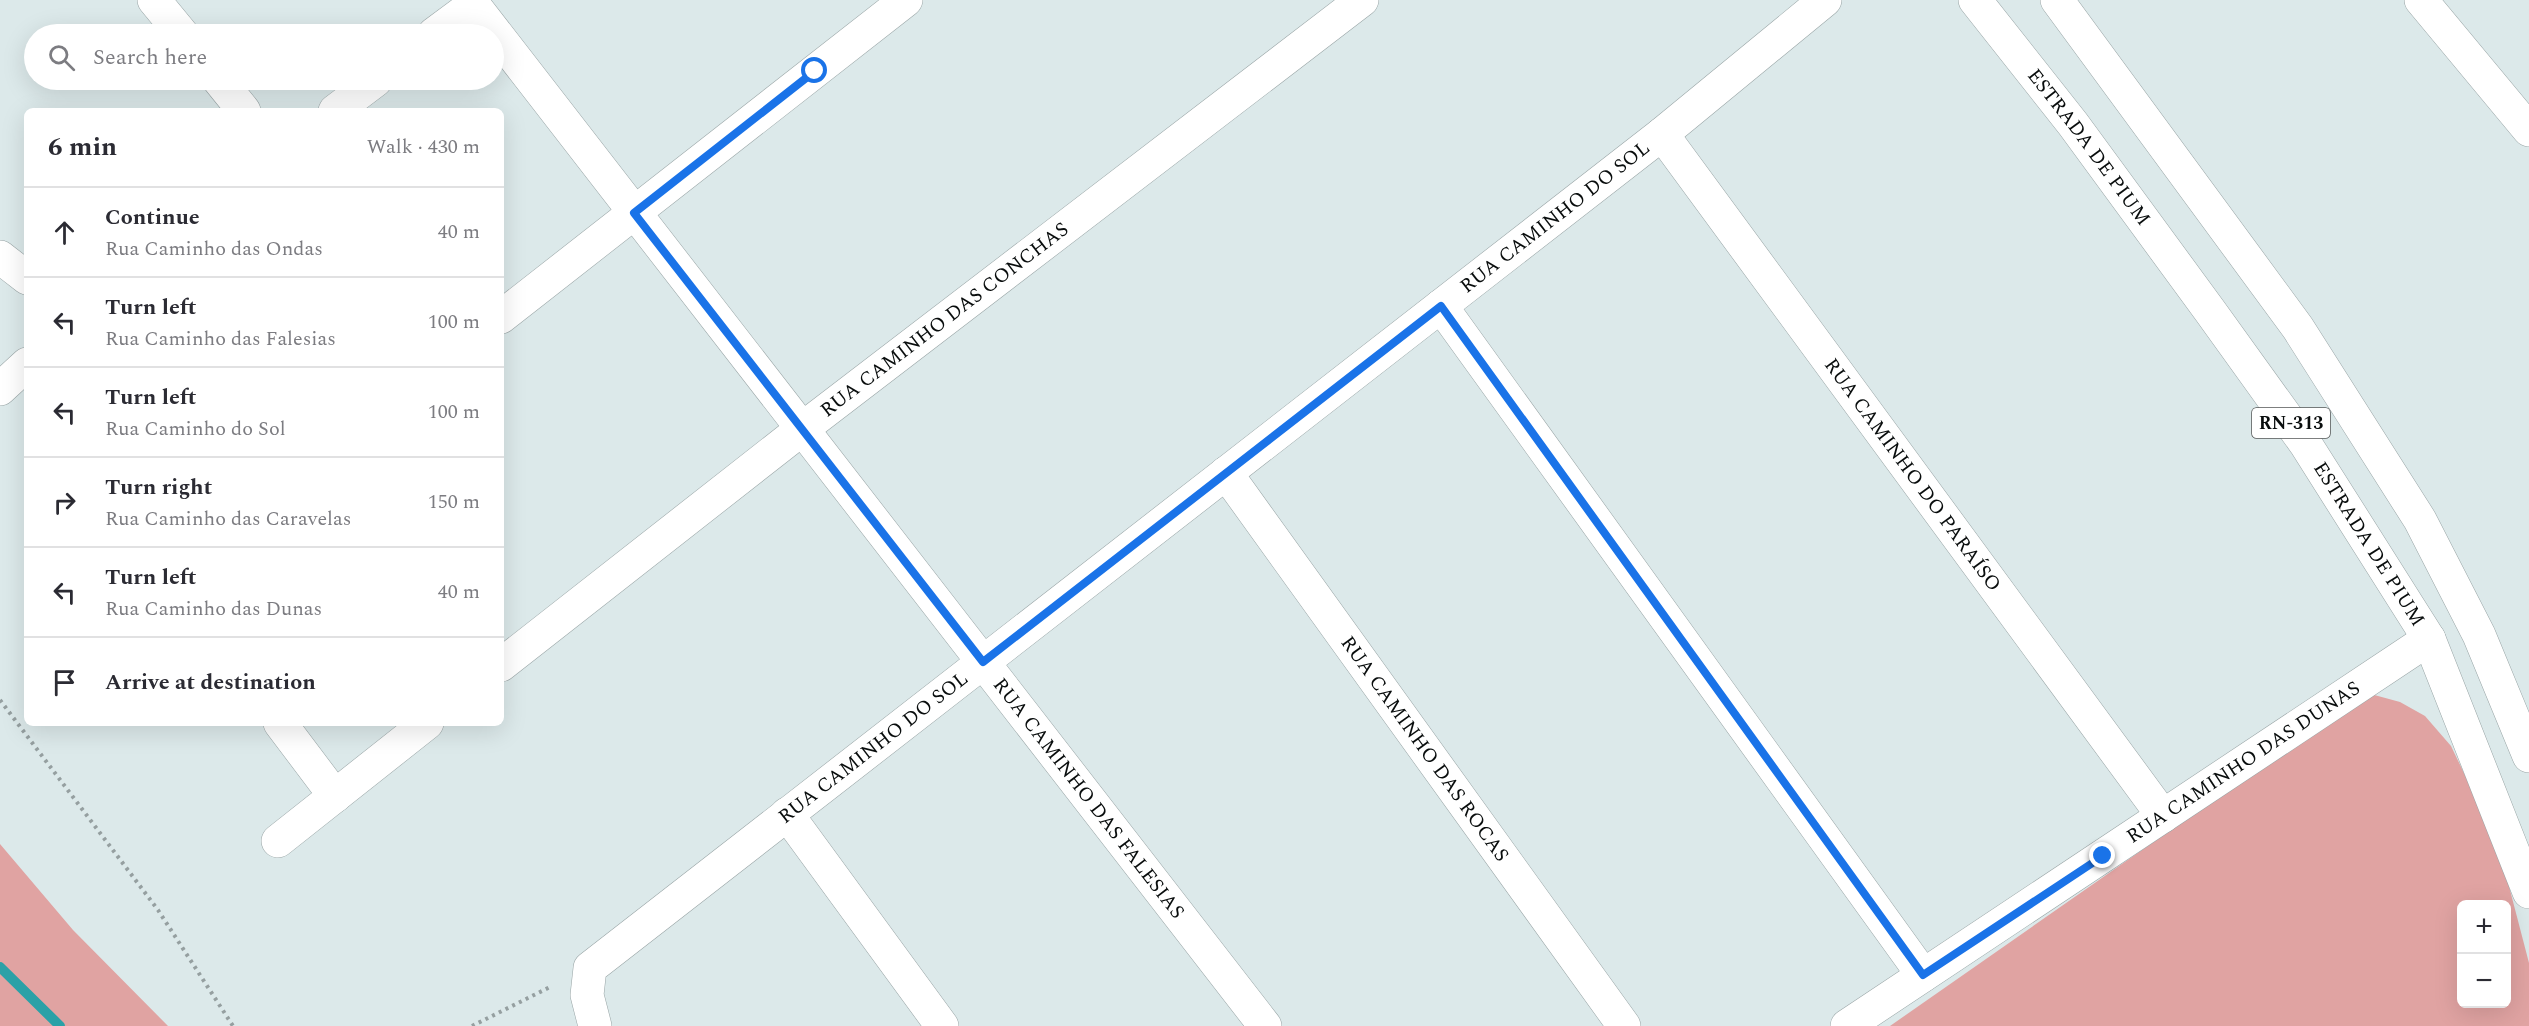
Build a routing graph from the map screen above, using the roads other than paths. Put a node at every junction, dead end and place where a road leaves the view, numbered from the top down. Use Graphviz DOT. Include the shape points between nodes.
graph roads {
  1 [pos="154,0"];
  2 [pos="906,0"];
  3 [pos="1362,0"];
  4 [pos="1825,0"];
  5 [pos="1975,0"];
  6 [pos="2057,0"];
  7 [pos="2421,0"];
  8 [pos="471,2"];
  9 [pos="174,24"];
  10 [pos="446,24"];
  11 [pos="488,24"];
  12 [pos="504,45"];
  13 [pos="227,90"];
  14 [pos="363,90"];
  15 [pos="242,108"];
  16 [pos="339,108"];
  17 [pos="2529,130"];
  18 [pos="1662,134"];
  19 [pos="634,213"];
  20 [pos="0,257"];
  21 [pos="24,276"];
  22 [pos="1441,306"];
  23 [pos="504,315"];
  24 [pos="24,367"];
  25 [pos="0,389"];
  26 [pos="802,429"];
  27 [pos="1226,473"];
  28 [pos="2429,639"];
  29 [pos="983,662"];
  30 [pos="504,663"];
  31 [pos="282,726"];
  32 [pos="423,726"];
  33 [pos="2529,756"];
  34 [pos="335,796"];
  35 [pos="787,814"];
  36 [pos="2163,816"];
  37 [pos="278,841"];
  38 [pos="2529,892"];
  39 [pos="1923,975"];
  40 [pos="595,1026"];
  41 [pos="942,1026"];
  42 [pos="1265,1026"];
  43 [pos="1624,1026"];
  44 [pos="1847,1026"];
  1 -- 9 [label="street"];
  2 -- 19 [label="street"];
  3 -- 26 [label="street, RUA CAMINHO DAS CONCHAS"];
  4 -- 18 [label="street, RUA CAMINHO DO SOL"];
  5 -- 28 [label="street, ESTRADA DE PIUM / RN-313" via="2073,124 2285,415"];
  6 -- 33 [label="street, RN-313" via="2298,328 2413,510 2479,635"];
  7 -- 17 [label="street"];
  8 -- 10 [label="street"];
  8 -- 11 [label="street, RUA CAMINHO DAS FALESIAS"];
  12 -- 19 [label="street, RUA CAMINHO DAS FALESIAS"];
  13 -- 15 [label="street"];
  14 -- 16 [label="street"];
  18 -- 22 [label="street, RUA CAMINHO DO SOL"];
  18 -- 36 [label="street, RUA CAMINHO DO PARAÍSO"];
  19 -- 23 [label="street"];
  19 -- 26 [label="street, RUA CAMINHO DAS FALESIAS"];
  20 -- 21 [label="street"];
  22 -- 27 [label="street, RUA CAMINHO DO SOL"];
  22 -- 39 [label="street"];
  24 -- 25 [label="street"];
  26 -- 29 [label="street, RUA CAMINHO DAS FALESIAS"];
  26 -- 30 [label="street, RUA CAMINHO DAS CONCHAS"];
  27 -- 29 [label="street, RUA CAMINHO DO SOL"];
  27 -- 43 [label="street, RUA CAMINHO DAS ROCAS"];
  28 -- 36 [label="street, RUA CAMINHO DAS DUNAS"];
  28 -- 38 [label="street, ESTRADA DE PIUM / RN-313"];
  29 -- 35 [label="street, RUA CAMINHO DO SOL"];
  29 -- 42 [label="street, RUA CAMINHO DAS FALESIAS"];
  31 -- 34 [label="street"];
  32 -- 34 [label="street"];
  34 -- 37 [label="street"];
  35 -- 40 [label="street, RUA CAMINHO DO SOL" via="590,968 587,995"];
  35 -- 41 [label="street"];
  36 -- 39 [label="street, RUA CAMINHO DAS DUNAS"];
  39 -- 44 [label="street, RUA CAMINHO DAS DUNAS"];
}
